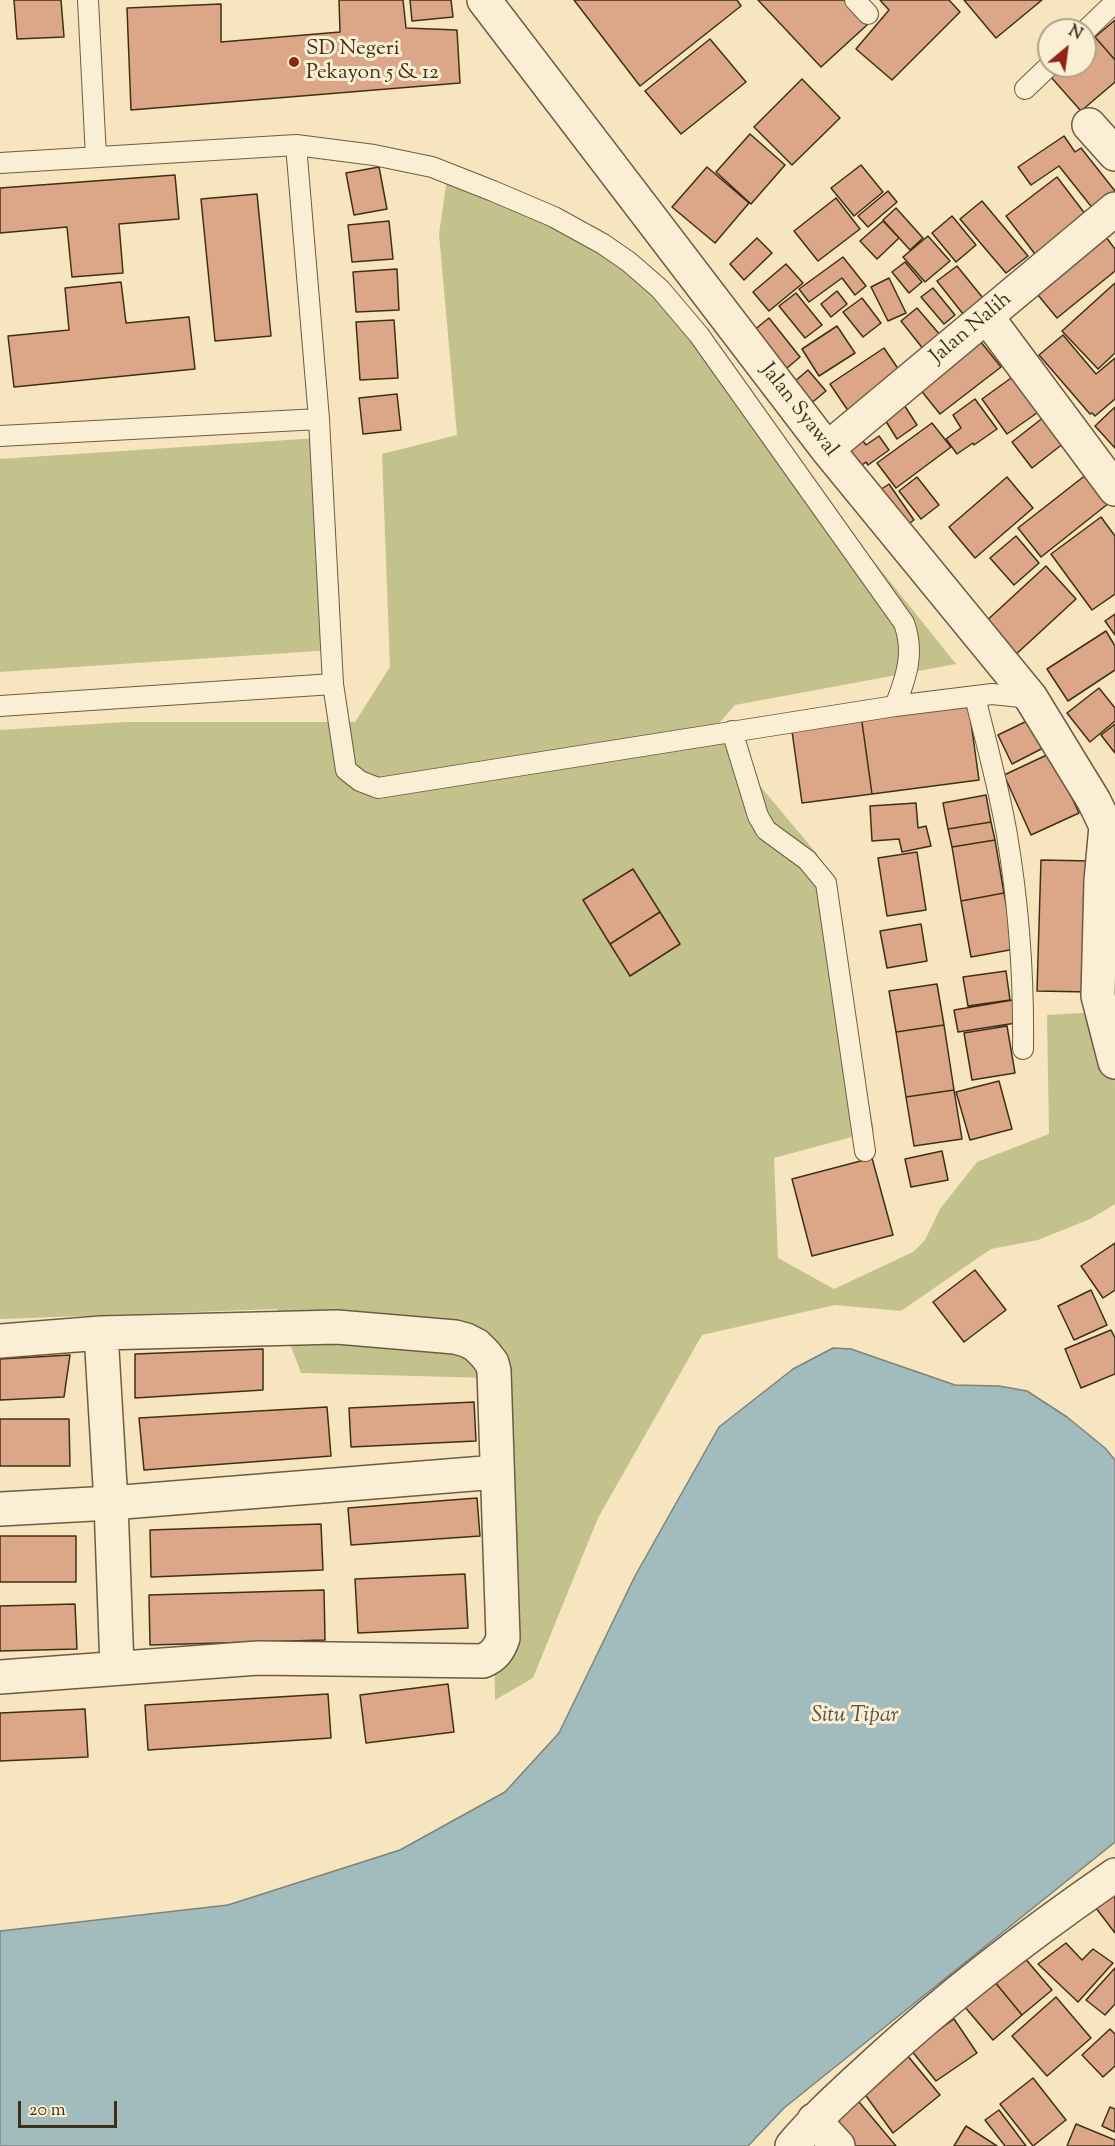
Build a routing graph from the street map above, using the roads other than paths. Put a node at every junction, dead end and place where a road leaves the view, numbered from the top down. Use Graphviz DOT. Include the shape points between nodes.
graph roads {
  1 [pos="88,0"];
  2 [pos="484,0"];
  3 [pos="1115,2"];
  4 [pos="1097,19"];
  5 [pos="1037,78"];
  6 [pos="1025,89"];
  7 [pos="1089,124"];
  8 [pos="296,145"];
  9 [pos="1115,154"];
  10 [pos="96,157"];
  11 [pos="0,163"];
  12 [pos="1115,209"];
  13 [pos="987,317"];
  14 [pos="320,419"];
  15 [pos="0,436"];
  16 [pos="827,449"];
  17 [pos="1115,489"];
  18 [pos="333,684"];
  19 [pos="975,697"];
  20 [pos="1031,698"];
  21 [pos="0,706"];
  22 [pos="895,706"];
  23 [pos="732,731"];
  24 [pos="1111,820"];
  25 [pos="1108,1002"];
  26 [pos="1023,1049"];
  27 [pos="1115,1062"];
  28 [pos="864,1151"];
  29 [pos="101,1333"];
  30 [pos="0,1341"];
  31 [pos="497,1472"];
  32 [pos="111,1503"];
  33 [pos="0,1509"];
  34 [pos="117,1668"];
  35 [pos="0,1677"];
  36 [pos="1115,1875"];
  37 [pos="814,2120"];
  38 [pos="792,2146"];
  39 [pos="838,2146"];
  1 -- 10 [label="lane"];
  2 -- 16 [label="street, Jalan Syawal"];
  3 -- 4 [label="lane"];
  5 -- 6 [label="lane"];
  7 -- 9 [label="street"];
  8 -- 10 [label="lane"];
  8 -- 14 [label="lane"];
  8 -- 22 [label="lane" via="432,167 493,191 554,217 603,244 660,289 699,335 904,623 910,654"];
  10 -- 11 [label="lane"];
  12 -- 13 [label="street, Jalan Nalih"];
  13 -- 16 [label="street, Jalan Nalih"];
  13 -- 17 [label="street"];
  14 -- 15 [label="lane"];
  14 -- 18 [label="lane"];
  16 -- 20 [label="street, Jalan Syawal"];
  18 -- 21 [label="lane"];
  18 -- 23 [label="lane" via="346,770 360,782 378,788"];
  19 -- 20 [label="lane" via="992,694"];
  19 -- 22 [label="lane"];
  19 -- 26 [label="lane" via="999,795 1020,932"];
  20 -- 24 [label="street, Jalan Syawal" via="1094,801"];
  22 -- 23 [label="lane"];
  23 -- 28 [label="lane" via="758,816 766,830 807,860 825,884"];
  24 -- 25 [label="street" via="1101,881 1098,996"];
  25 -- 27 [label="street"];
  29 -- 30 [label="street"];
  29 -- 31 [label="street" via="338,1327 455,1336 466,1340 492,1363"];
  29 -- 32 [label="street"];
  31 -- 32 [label="street"];
  31 -- 34 [label="street" via="503,1638 491,1657 483,1661 258,1658"];
  32 -- 33 [label="street"];
  32 -- 34 [label="street"];
  34 -- 35 [label="street"];
  36 -- 37 [label="street" via="926,2018"];
  37 -- 38 [label="street"];
  37 -- 39 [label="street"];
}
